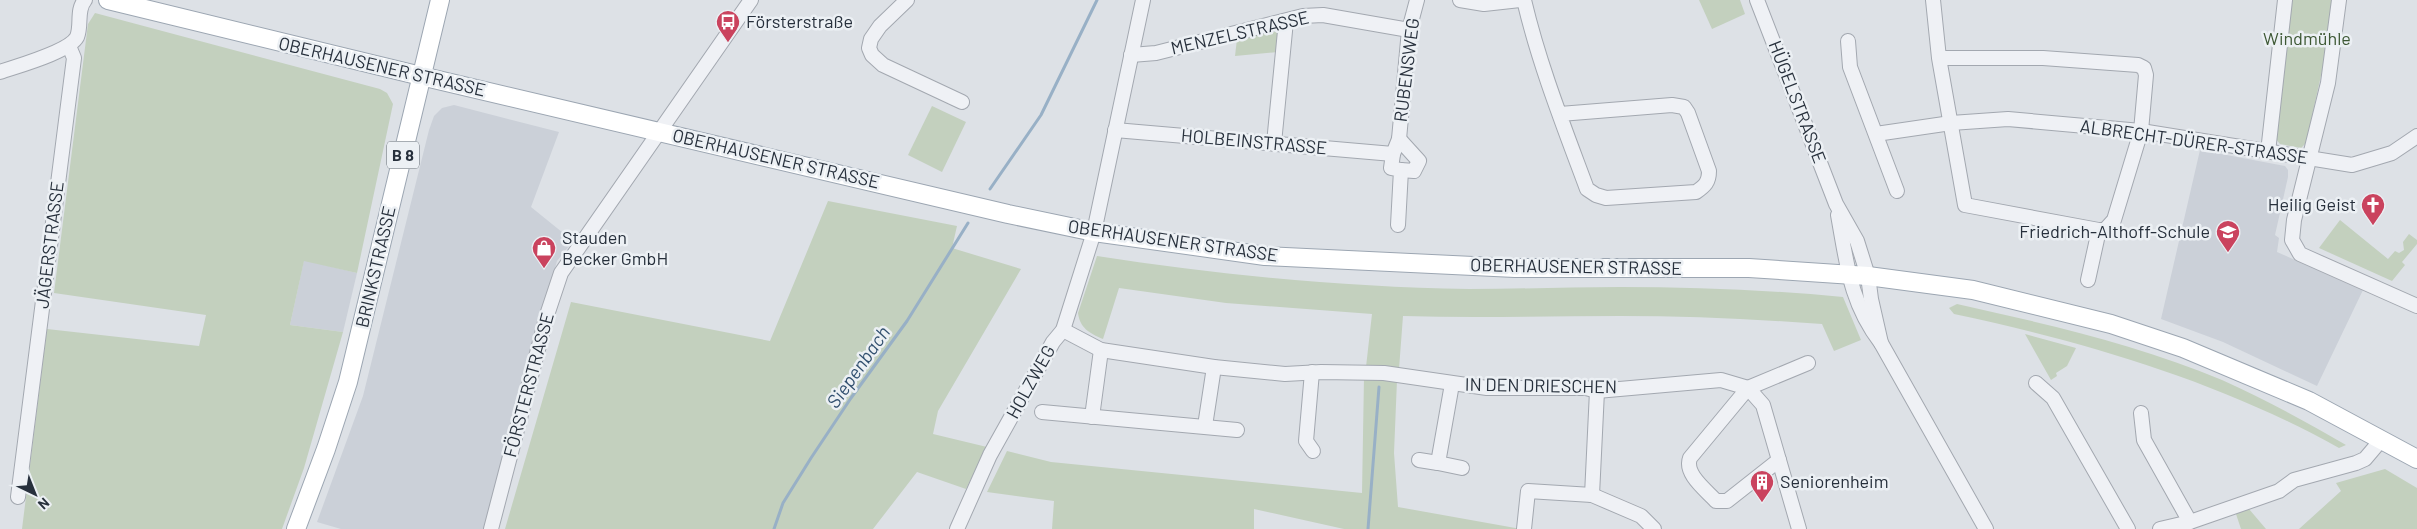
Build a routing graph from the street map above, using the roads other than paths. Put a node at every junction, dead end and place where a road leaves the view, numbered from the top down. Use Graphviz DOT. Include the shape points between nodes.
graph roads {
  1 [pos="85,0"];
  2 [pos="108,0"];
  3 [pos="440,0"];
  4 [pos="751,0"];
  5 [pos="907,0"];
  6 [pos="1143,0"];
  7 [pos="1417,0"];
  8 [pos="1460,0"];
  9 [pos="1520,0"];
  10 [pos="1524,0"];
  11 [pos="1757,0"];
  12 [pos="1933,0"];
  13 [pos="2285,0"];
  14 [pos="2339,0"];
  15 [pos="1286,20"];
  16 [pos="1409,30"];
  17 [pos="1848,41"];
  18 [pos="69,46"];
  19 [pos="1131,55"];
  20 [pos="1939,58"];
  21 [pos="0,72"];
  22 [pos="421,76"];
  23 [pos="962,102"];
  24 [pos="1560,114"];
  25 [pos="1951,122"];
  26 [pos="1115,130"];
  27 [pos="2141,131"];
  28 [pos="659,132"];
  29 [pos="1876,134"];
  30 [pos="2417,136"];
  31 [pos="1399,140"];
  32 [pos="1274,143"];
  33 [pos="2268,152"];
  34 [pos="1393,154"];
  35 [pos="2310,159"];
  36 [pos="1401,170"];
  37 [pos="1896,191"];
  38 [pos="1836,204"];
  39 [pos="1398,225"];
  40 [pos="2099,230"];
  41 [pos="1094,232"];
  42 [pos="1849,274"];
  43 [pos="1868,276"];
  44 [pos="2088,280"];
  45 [pos="2417,306"];
  46 [pos="1063,330"];
  47 [pos="1881,343"];
  48 [pos="1101,350"];
  49 [pos="1808,363"];
  50 [pos="1214,366"];
  51 [pos="1312,372"];
  52 [pos="2249,375"];
  53 [pos="2036,383"];
  54 [pos="1452,384"];
  55 [pos="1748,388"];
  56 [pos="1597,391"];
  57 [pos="1042,412"];
  58 [pos="2141,413"];
  59 [pos="1092,417"];
  60 [pos="1204,426"];
  61 [pos="1237,430"];
  62 [pos="2376,446"];
  63 [pos="1313,451"];
  64 [pos="2415,457"];
  65 [pos="1419,460"];
  66 [pos="1779,460"];
  67 [pos="1438,463"];
  68 [pos="1462,468"];
  69 [pos="1592,495"];
  70 [pos="18,497"];
  71 [pos="2190,522"];
  72 [pos="1797,524"];
  73 [pos="296,529"];
  74 [pos="491,529"];
  75 [pos="957,529"];
  76 [pos="1524,529"];
  77 [pos="1654,529"];
  78 [pos="1785,529"];
  79 [pos="1986,529"];
  80 [pos="2128,529"];
  81 [pos="2160,529"];
  1 -- 18 [label="street" via="81,5 78,35"];
  2 -- 22 [label="main road, OBERHAUSENER STRASSE"];
  3 -- 22 [label="main road, BRINKSTRASSE / B 8"];
  4 -- 28 [label="street, FÖRSTERSTRASSE"];
  5 -- 23 [label="street" via="870,39 872,55 883,65"];
  6 -- 19 [label="street, HOLZWEG"];
  7 -- 16 [label="street, RUBENSWEG"];
  8 -- 9 [label="street" via="1484,4"];
  10 -- 24 [label="street"];
  11 -- 38 [label="street, HÜGELSTRASSE"];
  12 -- 20 [label="street"];
  13 -- 33 [label="street"];
  14 -- 35 [label="street" via="2328,83"];
  15 -- 16 [label="street, MENZELSTRASSE" via="1323,14"];
  15 -- 19 [label="street, MENZELSTRASSE" via="1156,53"];
  15 -- 32 [label="street"];
  16 -- 31 [label="street, RUBENSWEG"];
  17 -- 29 [label="street" via="1850,67"];
  18 -- 21 [label="street"];
  18 -- 70 [label="street, JÄGERSTRASSE" via="74,58"];
  19 -- 26 [label="street, HOLZWEG"];
  20 -- 25 [label="street"];
  20 -- 27 [label="street" via="2043,58 2138,65 2146,74"];
  22 -- 28 [label="main road, OBERHAUSENER STRASSE"];
  22 -- 73 [label="main road, BRINKSTRASSE / B 8" via="348,382"];
  24 -- 24 [label="street" via="1587,188 1596,196 1696,192 1709,179 1709,171 1684,107 1672,105"];
  25 -- 27 [label="street, ALBRECHT-DÜRER-STRASSE" via="2008,119"];
  25 -- 29 [label="street, ALBRECHT-DÜRER-STRASSE"];
  25 -- 40 [label="street" via="1965,205"];
  26 -- 32 [label="street, HOLBEINSTRASSE"];
  26 -- 41 [label="street, HOLZWEG"];
  27 -- 33 [label="street, ALBRECHT-DÜRER-STRASSE"];
  27 -- 40 [label="street" via="2114,220 2104,231"];
  28 -- 41 [label="main road, OBERHAUSENER STRASSE"];
  28 -- 74 [label="street, FÖRSTERSTRASSE" via="561,273"];
  29 -- 37 [label="street"];
  30 -- 35 [label="street, ALBRECHT-DÜRER-STRASSE" via="2392,153 2352,165"];
  31 -- 34 [label="street, RUBENSWEG"];
  31 -- 36 [label="street, RUBENSWEG" via="1419,161 1414,171"];
  32 -- 34 [label="street, HOLBEINSTRASSE"];
  33 -- 35 [label="street, ALBRECHT-DÜRER-STRASSE"];
  34 -- 36 [label="street" via="1392,168"];
  35 -- 45 [label="street" via="2291,233 2295,248 2300,254"];
  36 -- 39 [label="street"];
  38 -- 42 [label="street, HÜGELSTRASSE"];
  38 -- 43 [label="street, HÜGELSTRASSE" via="1857,240"];
  40 -- 44 [label="street"];
  41 -- 42 [label="main road, OBERHAUSENER STRASSE" via="1265,256 1525,268 1749,268"];
  41 -- 46 [label="street, HOLZWEG"];
  42 -- 43 [label="main road, OBERHAUSENER STRASSE"];
  42 -- 47 [label="street, HÜGELSTRASSE" via="1858,307"];
  43 -- 47 [label="street, HÜGELSTRASSE"];
  43 -- 52 [label="main road, OBERHAUSENER STRASSE" via="1973,290 2046,307 2183,348"];
  46 -- 48 [label="street, IN DEN DRIESCHEN"];
  46 -- 75 [label="street, HOLZWEG" via="1053,342 990,455"];
  47 -- 79 [label="street, HÜGELSTRASSE"];
  48 -- 50 [label="street, IN DEN DRIESCHEN"];
  48 -- 59 [label="street"];
  49 -- 55 [label="street"];
  50 -- 51 [label="street, IN DEN DRIESCHEN" via="1285,374"];
  50 -- 60 [label="street"];
  51 -- 54 [label="street, IN DEN DRIESCHEN" via="1384,373"];
  51 -- 63 [label="street" via="1306,442"];
  52 -- 62 [label="main road, OBERHAUSENER STRASSE"];
  52 -- 64 [label="main road, OBERHAUSENER STRASSE" via="2309,401"];
  53 -- 80 [label="street" via="2053,398"];
  54 -- 56 [label="street, IN DEN DRIESCHEN"];
  54 -- 67 [label="street, IN DEN DRIESCHEN"];
  55 -- 56 [label="street, IN DEN DRIESCHEN" via="1721,380"];
  55 -- 66 [label="street" via="1763,405"];
  55 -- 66 [label="street" via="1690,458 1687,464 1689,472 1716,501 1727,501"];
  56 -- 69 [label="street"];
  57 -- 59 [label="street"];
  58 -- 71 [label="street" via="2144,440"];
  59 -- 60 [label="street"];
  60 -- 61 [label="street"];
  62 -- 64 [label="main road, OBERHAUSENER STRASSE"];
  62 -- 71 [label="street" via="2365,459 2356,463 2294,480 2279,491"];
  65 -- 67 [label="street"];
  66 -- 72 [label="street"];
  67 -- 68 [label="street"];
  69 -- 76 [label="street" via="1528,491"];
  69 -- 77 [label="street" via="1641,516"];
  71 -- 81 [label="street"];
  72 -- 78 [label="street"];
}
